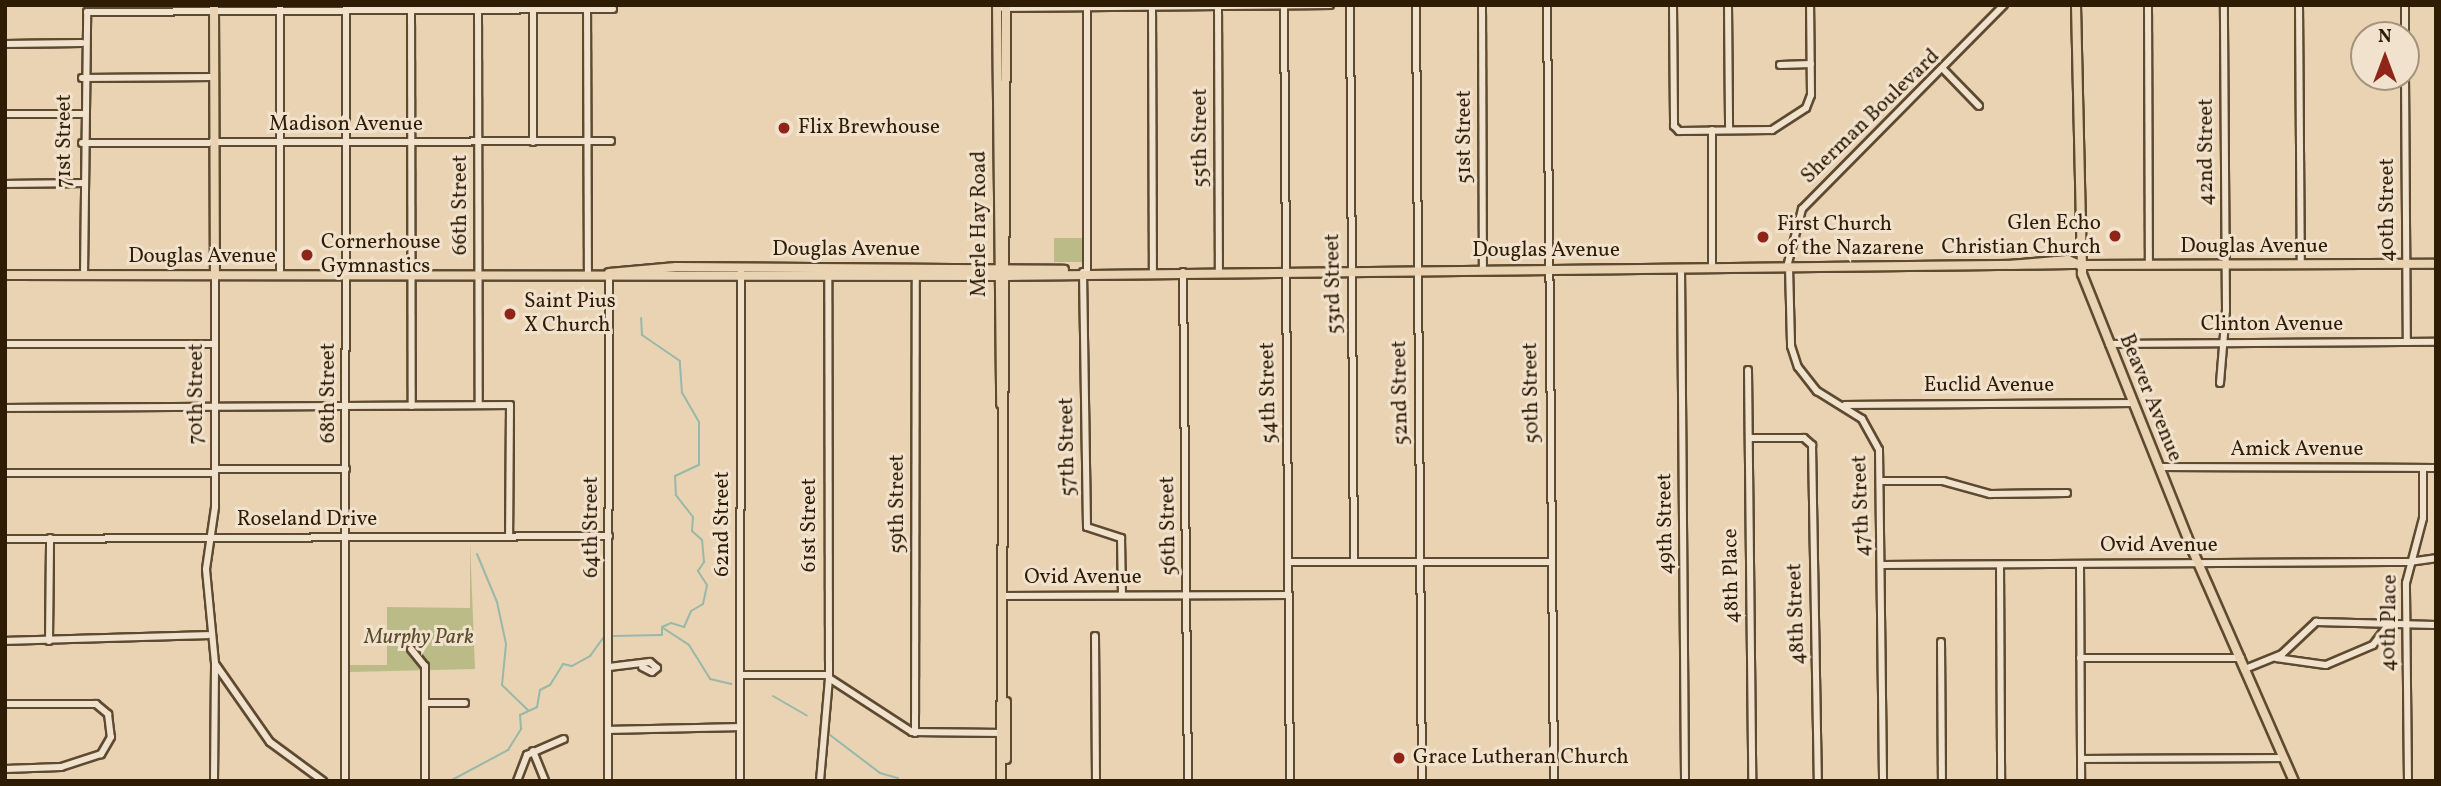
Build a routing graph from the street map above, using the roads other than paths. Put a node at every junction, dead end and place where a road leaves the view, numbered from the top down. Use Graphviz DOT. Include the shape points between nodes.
graph roads {
  1 [pos="1284,5"];
  2 [pos="1330,5"];
  3 [pos="1350,5"];
  4 [pos="1416,5"];
  5 [pos="1482,5"];
  6 [pos="1547,5"];
  7 [pos="1673,5"];
  8 [pos="1728,5"];
  9 [pos="1810,5"];
  10 [pos="2004,5"];
  11 [pos="2076,5"];
  12 [pos="2148,5"];
  13 [pos="2224,5"];
  14 [pos="2299,5"];
  15 [pos="1087,6"];
  16 [pos="1152,6"];
  17 [pos="1218,6"];
  18 [pos="587,7"];
  19 [pos="1002,7"];
  20 [pos="112,8"];
  21 [pos="214,8"];
  22 [pos="280,8"];
  23 [pos="346,8"];
  24 [pos="411,8"];
  25 [pos="478,8"];
  26 [pos="533,8"];
  27 [pos="613,9"];
  28 [pos="82,43"];
  29 [pos="5,44"];
  30 [pos="1811,64"];
  31 [pos="1780,65"];
  32 [pos="1944,70"];
  33 [pos="214,77"];
  34 [pos="82,78"];
  35 [pos="2405,91"];
  36 [pos="1979,106"];
  37 [pos="5,114"];
  38 [pos="82,114"];
  39 [pos="1729,130"];
  40 [pos="1712,131"];
  41 [pos="611,141"];
  42 [pos="346,142"];
  43 [pos="411,142"];
  44 [pos="478,142"];
  45 [pos="533,142"];
  46 [pos="587,142"];
  47 [pos="215,143"];
  48 [pos="280,143"];
  49 [pos="82,144"];
  50 [pos="83,183"];
  51 [pos="5,184"];
  52 [pos="2406,264"];
  53 [pos="2436,264"];
  54 [pos="2077,265"];
  55 [pos="2149,265"];
  56 [pos="2225,265"];
  57 [pos="2301,265"];
  58 [pos="1788,267"];
  59 [pos="1548,268"];
  60 [pos="1681,268"];
  61 [pos="1712,268"];
  62 [pos="1417,269"];
  63 [pos="1483,269"];
  64 [pos="1285,270"];
  65 [pos="1351,270"];
  66 [pos="741,271"];
  67 [pos="915,271"];
  68 [pos="1002,271"];
  69 [pos="1153,271"];
  70 [pos="1183,271"];
  71 [pos="1219,271"];
  72 [pos="828,272"];
  73 [pos="1085,272"];
  74 [pos="479,273"];
  75 [pos="588,273"];
  76 [pos="609,273"];
  77 [pos="215,274"];
  78 [pos="280,274"];
  79 [pos="346,274"];
  80 [pos="412,274"];
  81 [pos="5,275"];
  82 [pos="83,275"];
  83 [pos="2407,342"];
  84 [pos="2436,342"];
  85 [pos="2220,343"];
  86 [pos="5,344"];
  87 [pos="215,344"];
  88 [pos="2109,344"];
  89 [pos="1748,370"];
  90 [pos="2220,383"];
  91 [pos="2133,403"];
  92 [pos="479,405"];
  93 [pos="1845,405"];
  94 [pos="1866,405"];
  95 [pos="215,406"];
  96 [pos="346,406"];
  97 [pos="412,406"];
  98 [pos="5,408"];
  99 [pos="1862,419"];
  100 [pos="1749,438"];
  101 [pos="2159,467"];
  102 [pos="2423,468"];
  103 [pos="2436,468"];
  104 [pos="346,469"];
  105 [pos="215,471"];
  106 [pos="5,473"];
  107 [pos="1881,481"];
  108 [pos="2067,493"];
  109 [pos="609,536"];
  110 [pos="509,537"];
  111 [pos="50,538"];
  112 [pos="211,538"];
  113 [pos="346,538"];
  114 [pos="5,539"];
  115 [pos="2436,558"];
  116 [pos="1288,562"];
  117 [pos="1354,562"];
  118 [pos="1420,562"];
  119 [pos="1551,562"];
  120 [pos="2410,562"];
  121 [pos="2080,564"];
  122 [pos="2199,564"];
  123 [pos="1881,565"];
  124 [pos="2000,565"];
  125 [pos="1122,595"];
  126 [pos="1187,595"];
  127 [pos="1289,595"];
  128 [pos="1004,596"];
  129 [pos="2388,625"];
  130 [pos="2406,625"];
  131 [pos="2436,625"];
  132 [pos="208,635"];
  133 [pos="1095,636"];
  134 [pos="5,641"];
  135 [pos="49,641"];
  136 [pos="1941,642"];
  137 [pos="411,649"];
  138 [pos="2080,658"];
  139 [pos="2241,658"];
  140 [pos="2276,658"];
  141 [pos="215,663"];
  142 [pos="609,667"];
  143 [pos="642,667"];
  144 [pos="2245,669"];
  145 [pos="740,675"];
  146 [pos="828,676"];
  147 [pos="425,703"];
  148 [pos="465,703"];
  149 [pos="5,704"];
  150 [pos="740,727"];
  151 [pos="608,730"];
  152 [pos="915,733"];
  153 [pos="1004,733"];
  154 [pos="564,739"];
  155 [pos="533,751"];
  156 [pos="2284,758"];
  157 [pos="2081,759"];
  158 [pos="5,769"];
  159 [pos="214,781"];
  160 [pos="323,781"];
  161 [pos="345,781"];
  162 [pos="425,781"];
  163 [pos="517,781"];
  164 [pos="545,781"];
  165 [pos="608,781"];
  166 [pos="740,781"];
  167 [pos="820,781"];
  168 [pos="1001,781"];
  169 [pos="1006,781"];
  170 [pos="1096,781"];
  171 [pos="1188,781"];
  172 [pos="1290,781"];
  173 [pos="1422,781"];
  174 [pos="1553,781"];
  175 [pos="1685,781"];
  176 [pos="1752,781"];
  177 [pos="1818,781"];
  178 [pos="1883,781"];
  179 [pos="1942,781"];
  180 [pos="2001,781"];
  181 [pos="2081,781"];
  182 [pos="2294,781"];
  183 [pos="2409,781"];
  1 -- 2 [label="street"];
  1 -- 17 [label="street"];
  1 -- 64 [label="street, 54th Street"];
  3 -- 65 [label="street, 53rd Street"];
  4 -- 62 [label="street, 52nd Street"];
  5 -- 63 [label="street, 51st Street"];
  6 -- 59 [label="street, 50th Street"];
  7 -- 40 [label="street" via="1674,126 1679,131"];
  8 -- 39 [label="street"];
  9 -- 30 [label="street"];
  10 -- 32 [label="street, Sherman Boulevard"];
  11 -- 54 [label="main road, Beaver Avenue"];
  12 -- 55 [label="street"];
  13 -- 56 [label="street, 42nd Street"];
  14 -- 57 [label="street"];
  15 -- 16 [label="street"];
  15 -- 19 [label="street"];
  15 -- 73 [label="street, 57th Street"];
  16 -- 17 [label="street"];
  16 -- 69 [label="street"];
  17 -- 71 [label="street, 55th Street"];
  18 -- 26 [label="street"];
  18 -- 27 [label="street"];
  18 -- 46 [label="street"];
  19 -- 68 [label="main road, Merle Hay Road"];
  20 -- 21 [label="street"];
  20 -- 28 [label="street, 71st Street" via="82,17"];
  21 -- 22 [label="street"];
  21 -- 33 [label="main road, 70th Street"];
  22 -- 23 [label="street"];
  22 -- 48 [label="street"];
  23 -- 24 [label="street"];
  23 -- 42 [label="street, 68th Street"];
  24 -- 25 [label="street"];
  24 -- 43 [label="street"];
  25 -- 26 [label="street"];
  25 -- 44 [label="street, 66th Street"];
  26 -- 45 [label="street"];
  28 -- 29 [label="street"];
  28 -- 34 [label="street, 71st Street"];
  30 -- 31 [label="street"];
  30 -- 39 [label="street" via="1810,102 1790,123 1772,130"];
  32 -- 36 [label="street"];
  32 -- 58 [label="street, Sherman Boulevard" via="1802,208"];
  33 -- 34 [label="street"];
  33 -- 47 [label="main road, 70th Street"];
  34 -- 38 [label="street, 71st Street"];
  35 -- 52 [label="street, 40th Street"];
  37 -- 38 [label="street"];
  38 -- 49 [label="street, 71st Street"];
  39 -- 40 [label="street"];
  40 -- 61 [label="street"];
  41 -- 46 [label="street, Madison Avenue"];
  42 -- 43 [label="street, Madison Avenue"];
  42 -- 48 [label="street, Madison Avenue"];
  42 -- 79 [label="street, 68th Street"];
  43 -- 44 [label="street, Madison Avenue"];
  43 -- 80 [label="street"];
  44 -- 45 [label="street, Madison Avenue"];
  44 -- 74 [label="street, 66th Street"];
  45 -- 46 [label="street, Madison Avenue"];
  46 -- 75 [label="street"];
  47 -- 48 [label="street, Madison Avenue"];
  47 -- 49 [label="street, Madison Avenue"];
  47 -- 77 [label="main road, 70th Street"];
  48 -- 78 [label="street"];
  49 -- 50 [label="street, 71st Street"];
  50 -- 51 [label="street"];
  50 -- 82 [label="street, 71st Street"];
  52 -- 53 [label="main road, Douglas Avenue"];
  52 -- 57 [label="main road, Douglas Avenue"];
  52 -- 83 [label="street, 40th Street"];
  54 -- 55 [label="main road, Douglas Avenue"];
  54 -- 58 [label="main road, Douglas Avenue"];
  54 -- 88 [label="main road, Beaver Avenue"];
  55 -- 56 [label="main road, Douglas Avenue"];
  56 -- 57 [label="main road, Douglas Avenue"];
  56 -- 85 [label="street, 42nd Street"];
  58 -- 61 [label="main road, Douglas Avenue"];
  58 -- 93 [label="street, 47th Street" via="1791,346 1798,367 1817,391"];
  59 -- 60 [label="main road, Douglas Avenue"];
  59 -- 63 [label="main road, Douglas Avenue"];
  59 -- 119 [label="street, 50th Street"];
  60 -- 61 [label="main road, Douglas Avenue"];
  60 -- 175 [label="street, 49th Street"];
  62 -- 63 [label="main road, Douglas Avenue"];
  62 -- 65 [label="main road, Douglas Avenue"];
  62 -- 118 [label="street, 52nd Street"];
  64 -- 65 [label="main road, Douglas Avenue"];
  64 -- 71 [label="main road, Douglas Avenue"];
  64 -- 116 [label="street, 54th Street"];
  65 -- 117 [label="street, 53rd Street"];
  66 -- 72 [label="main road, Douglas Avenue"];
  66 -- 76 [label="main road, Douglas Avenue"];
  66 -- 145 [label="street, 62nd Street"];
  67 -- 68 [label="main road, Douglas Avenue"];
  67 -- 72 [label="main road, Douglas Avenue"];
  67 -- 152 [label="street, 59th Street"];
  68 -- 73 [label="main road, Douglas Avenue"];
  68 -- 128 [label="main road, Merle Hay Road"];
  69 -- 70 [label="main road, Douglas Avenue"];
  69 -- 73 [label="main road, Douglas Avenue"];
  70 -- 71 [label="main road, Douglas Avenue"];
  70 -- 126 [label="street, 56th Street"];
  72 -- 146 [label="street, 61st Street"];
  73 -- 125 [label="street, 57th Street" via="1087,527 1121,538"];
  74 -- 75 [label="main road, Douglas Avenue"];
  74 -- 80 [label="main road, Douglas Avenue"];
  74 -- 92 [label="street, 66th Street"];
  75 -- 76 [label="main road, Douglas Avenue"];
  76 -- 109 [label="street, 64th Street"];
  77 -- 78 [label="main road, Douglas Avenue"];
  77 -- 82 [label="main road, Douglas Avenue"];
  77 -- 87 [label="street, 70th Street"];
  78 -- 79 [label="main road, Douglas Avenue"];
  79 -- 80 [label="main road, Douglas Avenue"];
  79 -- 96 [label="street, 68th Street"];
  80 -- 97 [label="street"];
  81 -- 82 [label="main road, Douglas Avenue"];
  83 -- 84 [label="street, Clinton Avenue"];
  83 -- 85 [label="street, Clinton Avenue"];
  85 -- 88 [label="street, Clinton Avenue"];
  85 -- 90 [label="street, 42nd Street"];
  86 -- 87 [label="street"];
  87 -- 95 [label="street, 70th Street"];
  88 -- 91 [label="main road, Beaver Avenue"];
  89 -- 100 [label="street, 48th Place"];
  91 -- 94 [label="street, Euclid Avenue"];
  91 -- 101 [label="main road, Beaver Avenue"];
  92 -- 97 [label="street"];
  92 -- 110 [label="street" via="510,405"];
  93 -- 94 [label="street, Euclid Avenue"];
  93 -- 99 [label="street, 47th Street"];
  94 -- 99 [label="street"];
  95 -- 96 [label="street"];
  95 -- 98 [label="street"];
  95 -- 105 [label="street, 70th Street"];
  96 -- 97 [label="street"];
  96 -- 104 [label="street, 68th Street"];
  99 -- 107 [label="street, 47th Street" via="1879,450"];
  100 -- 176 [label="street, 48th Place"];
  100 -- 177 [label="street, 48th Street" via="1804,438 1812,445"];
  101 -- 102 [label="street, Amick Avenue"];
  101 -- 122 [label="main road, Beaver Avenue"];
  102 -- 103 [label="street, Amick Avenue"];
  102 -- 120 [label="street, 40th Place" via="2423,519"];
  104 -- 105 [label="street"];
  104 -- 113 [label="street, 68th Street"];
  105 -- 106 [label="street"];
  105 -- 112 [label="street, 70th Street"];
  107 -- 108 [label="street" via="1943,481 1990,494"];
  107 -- 123 [label="street, 47th Street"];
  109 -- 110 [label="street, Roseland Drive"];
  109 -- 142 [label="street, 64th Street"];
  110 -- 113 [label="street, Roseland Drive"];
  111 -- 112 [label="street, Roseland Drive"];
  111 -- 114 [label="street, Roseland Drive"];
  111 -- 135 [label="street"];
  112 -- 113 [label="street, Roseland Drive"];
  112 -- 132 [label="street, 70th Street"];
  113 -- 161 [label="street, 68th Street"];
  115 -- 120 [label="street, Ovid Avenue"];
  116 -- 117 [label="street"];
  116 -- 127 [label="street, 54th Street"];
  117 -- 118 [label="street"];
  118 -- 119 [label="street"];
  118 -- 173 [label="street, 52nd Street"];
  119 -- 174 [label="street, 50th Street"];
  120 -- 122 [label="street, Ovid Avenue"];
  120 -- 130 [label="street, 40th Place"];
  121 -- 122 [label="street, Ovid Avenue"];
  121 -- 124 [label="street, Ovid Avenue"];
  121 -- 138 [label="street"];
  122 -- 139 [label="main road, Beaver Avenue"];
  123 -- 124 [label="street, Ovid Avenue"];
  123 -- 178 [label="street, 47th Street"];
  124 -- 180 [label="street"];
  125 -- 126 [label="street, Ovid Avenue"];
  125 -- 128 [label="street, Ovid Avenue"];
  126 -- 127 [label="street, Ovid Avenue"];
  126 -- 171 [label="street, 56th Street"];
  127 -- 172 [label="street, 54th Street"];
  128 -- 153 [label="main road, Merle Hay Road"];
  129 -- 130 [label="street"];
  129 -- 140 [label="street" via="2316,622"];
  129 -- 140 [label="street" via="2373,645 2326,665"];
  130 -- 131 [label="street"];
  130 -- 183 [label="street, 40th Place"];
  132 -- 135 [label="street"];
  132 -- 141 [label="street, 70th Street"];
  133 -- 170 [label="street"];
  134 -- 135 [label="street"];
  136 -- 179 [label="street"];
  137 -- 147 [label="street" via="425,666"];
  138 -- 139 [label="street"];
  138 -- 157 [label="street"];
  139 -- 144 [label="main road, Beaver Avenue"];
  140 -- 144 [label="street"];
  141 -- 159 [label="street, 70th Street"];
  141 -- 160 [label="street" via="270,742"];
  142 -- 143 [label="street"];
  142 -- 151 [label="street, 64th Street"];
  144 -- 156 [label="main road, Beaver Avenue"];
  145 -- 146 [label="street"];
  145 -- 150 [label="street, 62nd Street"];
  146 -- 152 [label="street"];
  146 -- 167 [label="street, 61st Street"];
  147 -- 148 [label="street"];
  147 -- 162 [label="street"];
  149 -- 158 [label="street" via="96,704 108,714 111,737 110,746 91,758 54,769"];
  150 -- 151 [label="street"];
  150 -- 166 [label="street, 62nd Street"];
  151 -- 165 [label="street, 64th Street"];
  152 -- 153 [label="street"];
  153 -- 168 [label="main road, Merle Hay Road"];
  153 -- 169 [label="main road, Merle Hay Road"];
  154 -- 155 [label="street"];
  155 -- 163 [label="street"];
  155 -- 164 [label="street"];
  156 -- 157 [label="street"];
  156 -- 182 [label="main road, Beaver Avenue"];
  157 -- 181 [label="street"];
}
